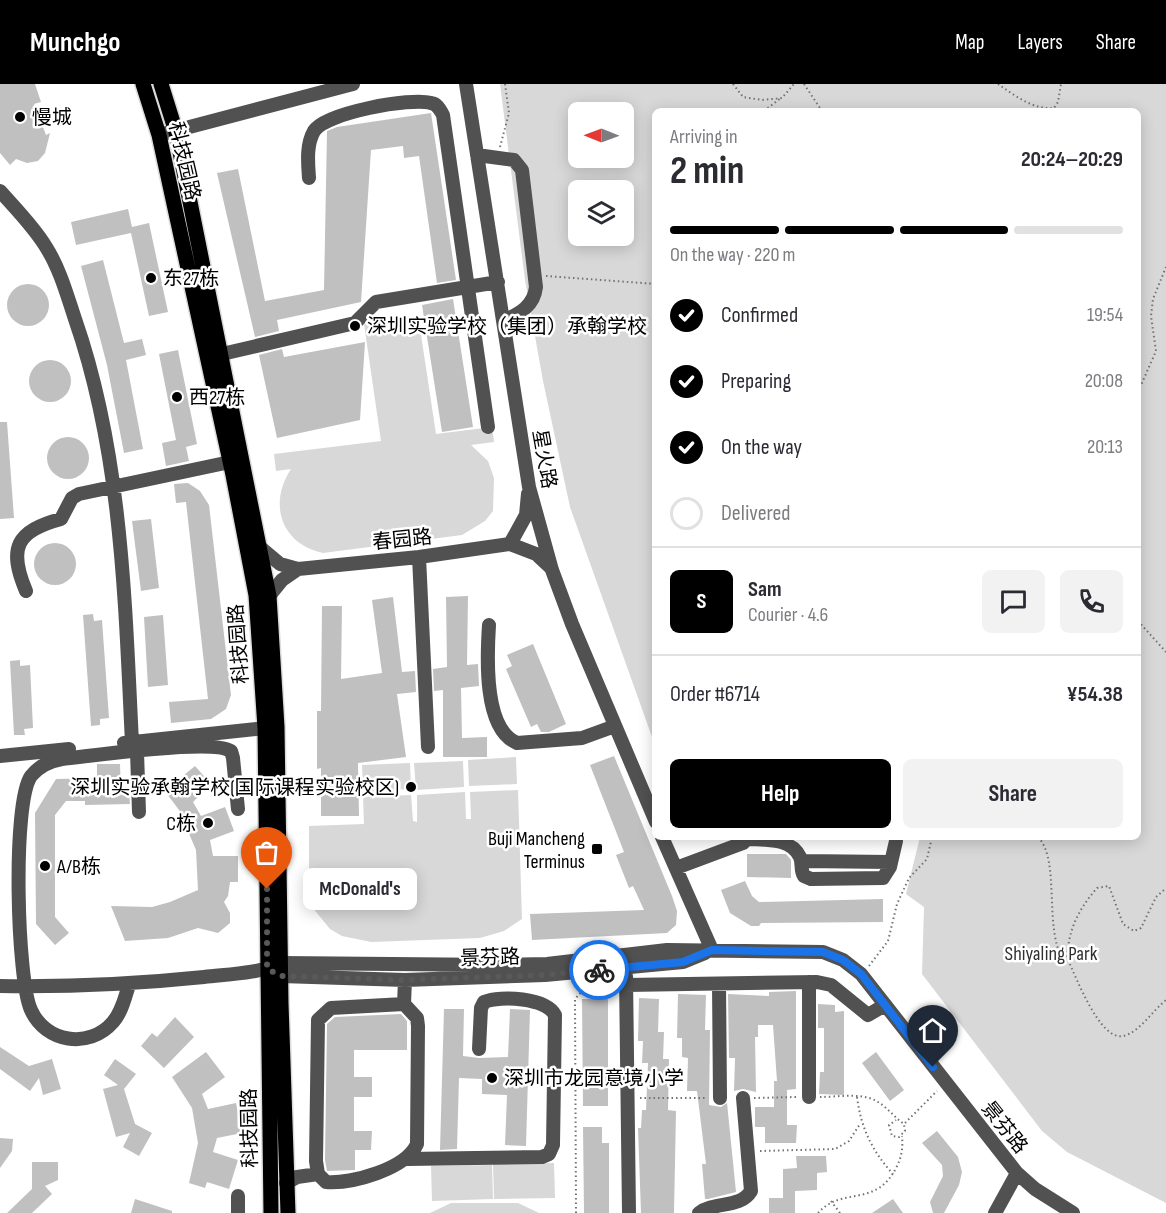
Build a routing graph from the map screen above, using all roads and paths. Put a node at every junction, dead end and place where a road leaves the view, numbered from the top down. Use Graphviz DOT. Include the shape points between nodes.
graph roads {
  1 [pos="143,84"];
  2 [pos="161,84"];
  3 [pos="352,84"];
  4 [pos="466,84"];
  5 [pos="505,84"];
  6 [pos="733,84"];
  7 [pos="794,84"];
  8 [pos="804,84"];
  9 [pos="998,84"];
  10 [pos="1060,84"];
  11 [pos="782,98"];
  12 [pos="768,108"];
  13 [pos="820,108"];
  14 [pos="1041,108"];
  15 [pos="1054,108"];
  16 [pos="176,132"];
  17 [pos="159,135"];
  18 [pos="500,142"];
  19 [pos="477,155"];
  20 [pos="309,178"];
  21 [pos="0,191"];
  22 [pos="1166,267"];
  23 [pos="535,275"];
  24 [pos="498,282"];
  25 [pos="652,284"];
  26 [pos="468,287"];
  27 [pos="504,321"];
  28 [pos="222,354"];
  29 [pos="1141,385"];
  30 [pos="488,428"];
  31 [pos="230,462"];
  32 [pos="529,487"];
  33 [pos="113,488"];
  34 [pos="510,544"];
  35 [pos="261,548"];
  36 [pos="419,557"];
  37 [pos="298,569"];
  38 [pos="552,570"];
  39 [pos="26,591"];
  40 [pos="269,596"];
  41 [pos="1141,624"];
  42 [pos="489,625"];
  43 [pos="1166,652"];
  44 [pos="615,726"];
  45 [pos="265,729"];
  46 [pos="135,747"];
  47 [pos="428,747"];
  48 [pos="0,756"];
  49 [pos="238,809"];
  50 [pos="139,812"];
  51 [pos="652,813"];
  52 [pos="663,840"];
  53 [pos="744,840"];
  54 [pos="766,840"];
  55 [pos="931,840"];
  56 [pos="1040,840"];
  57 [pos="896,841"];
  58 [pos="676,868"];
  59 [pos="1166,888"];
  60 [pos="712,950"];
  61 [pos="1067,960"];
  62 [pos="276,969"];
  63 [pos="861,974"];
  64 [pos="529,975"];
  65 [pos="626,978"];
  66 [pos="405,980"];
  67 [pos="809,982"];
  68 [pos="719,984"];
  69 [pos="129,985"];
  70 [pos="0,986"];
  71 [pos="23,987"];
  72 [pos="528,1000"];
  73 [pos="1166,1000"];
  74 [pos="405,1004"];
  75 [pos="885,1005"];
  76 [pos="479,1049"];
  77 [pos="945,1083"];
  78 [pos="808,1097"];
  79 [pos="857,1097"];
  80 [pos="628,1098"];
  81 [pos="720,1098"];
  82 [pos="743,1098"];
  83 [pos="896,1120"];
  84 [pos="860,1124"];
  85 [pos="904,1124"];
  86 [pos="902,1136"];
  87 [pos="749,1152"];
  88 [pos="407,1159"];
  89 [pos="1017,1173"];
  90 [pos="318,1174"];
  91 [pos="893,1174"];
  92 [pos="286,1183"];
  93 [pos="238,1196"];
  94 [pos="831,1201"];
  95 [pos="238,1213"];
  96 [pos="271,1213"];
  97 [pos="288,1213"];
  98 [pos="576,1213"];
  99 [pos="629,1213"];
  100 [pos="699,1213"];
  101 [pos="818,1213"];
  102 [pos="840,1213"];
  103 [pos="995,1213"];
  104 [pos="1073,1213"];
  1 -- 17 [label="main road, 科技园路"];
  2 -- 16 [label="main road, 科技园路"];
  3 -- 16 [label="street"];
  4 -- 19 [label="street, 星火路"];
  5 -- 18 [label="path" via="509,113"];
  6 -- 11 [label="path" via="743,97"];
  7 -- 11 [label="path"];
  8 -- 13 [label="path"];
  9 -- 14 [label="path"];
  10 -- 15 [label="path"];
  11 -- 12 [label="path"];
  16 -- 17 [label="street"];
  16 -- 28 [label="main road, 科技园路"];
  17 -- 31 [label="main road, 科技园路"];
  19 -- 23 [label="street" via="514,160 522,170"];
  19 -- 24 [label="street, 星火路"];
  20 -- 26 [label="street" via="309,147 315,131 324,122 396,105 430,102 438,106 443,115"];
  21 -- 33 [label="street" via="46,248 62,281 91,369"];
  22 -- 29 [label="path" via="1153,299 1156,351"];
  23 -- 25 [label="path"];
  23 -- 27 [label="street" via="535,297 527,308"];
  24 -- 26 [label="street"];
  24 -- 27 [label="street, 星火路"];
  26 -- 28 [label="street" via="376,302 355,322"];
  26 -- 30 [label="street"];
  27 -- 32 [label="street, 星火路"];
  28 -- 35 [label="main road, 科技园路"];
  31 -- 33 [label="street"];
  31 -- 45 [label="main road, 科技园路" via="254,575"];
  32 -- 34 [label="street" via="526,515"];
  32 -- 38 [label="street, 星火路"];
  33 -- 39 [label="street" via="72,498 61,519 25,535 16,553 18,573"];
  33 -- 46 [label="street"];
  34 -- 36 [label="street, 春园路"];
  34 -- 38 [label="street" via="536,554"];
  35 -- 37 [label="street" via="280,564"];
  35 -- 40 [label="main road, 科技园路"];
  36 -- 37 [label="street, 春园路"];
  36 -- 47 [label="street"];
  37 -- 40 [label="street"];
  38 -- 44 [label="street, 星火路"];
  40 -- 62 [label="main road, 科技园路" via="277,727"];
  41 -- 43 [label="path"];
  42 -- 44 [label="street" via="485,671 496,717 511,741 582,738"];
  44 -- 51 [label="street, 星火路"];
  45 -- 46 [label="street"];
  45 -- 62 [label="main road, 科技园路"];
  46 -- 48 [label="street"];
  46 -- 49 [label="street" via="226,747 233,758"];
  46 -- 50 [label="street"];
  46 -- 71 [label="street" via="50,761 31,777 24,792 18,832"];
  52 -- 58 [label="street"];
  53 -- 58 [label="street"];
  54 -- 57 [label="street" via="783,842 798,854 801,872 811,879 883,878"];
  55 -- 63 [label="path" via="927,859 909,878 897,904 888,941"];
  56 -- 61 [label="path" via="1047,853 1058,945 1062,958"];
  58 -- 60 [label="street"];
  59 -- 61 [label="path" via="1156,897 1141,928 1134,931 1123,924 1109,886 1097,888 1073,922"];
  60 -- 62 [label="street, 景芬路" via="667,950 513,965"];
  60 -- 63 [label="street, 景芬路" via="823,952 843,960"];
  60 -- 65 [label="street, 景芬路"];
  61 -- 73 [label="path" via="1099,1020 1115,1036 1129,1033"];
  62 -- 66 [label="street, 景芬路"];
  62 -- 69 [label="street, 景芬路"];
  62 -- 92 [label="main road, 科技园路"];
  62 -- 96 [label="main road, 科技园路"];
  63 -- 75 [label="street, 景芬路"];
  64 -- 65 [label="street, 景芬路"];
  64 -- 66 [label="street, 景芬路"];
  64 -- 72 [label="street"];
  65 -- 68 [label="street"];
  65 -- 80 [label="street"];
  65 -- 98 [label="path" via="585,989 575,1000"];
  66 -- 74 [label="street"];
  67 -- 68 [label="street"];
  67 -- 75 [label="street" via="831,985 868,1015"];
  67 -- 78 [label="street"];
  68 -- 81 [label="street"];
  69 -- 71 [label="street, 景芬路"];
  69 -- 71 [label="street" via="114,1022 86,1039 69,1040 54,1036 39,1023"];
  70 -- 71 [label="street, 景芬路"];
  72 -- 76 [label="street" via="484,1002"];
  72 -- 88 [label="street" via="544,1003 555,1015 553,1145 549,1154"];
  74 -- 88 [label="street" via="417,1018 418,1026 417,1144"];
  74 -- 90 [label="street" via="331,1008 318,1020"];
  75 -- 77 [label="street, 景芬路"];
  77 -- 85 [label="path"];
  77 -- 89 [label="street, 景芬路"];
  78 -- 79 [label="path"];
  78 -- 82 [label="path"];
  79 -- 83 [label="path" via="878,1101"];
  79 -- 84 [label="path"];
  80 -- 81 [label="path"];
  80 -- 99 [label="street"];
  82 -- 87 [label="street"];
  83 -- 85 [label="path"];
  83 -- 86 [label="path" via="889,1125 889,1131 894,1137"];
  84 -- 87 [label="path" via="849,1141 835,1149"];
  84 -- 91 [label="path" via="880,1160"];
  85 -- 86 [label="path"];
  86 -- 91 [label="path" via="902,1152"];
  87 -- 100 [label="street" via="751,1191 746,1198"];
  88 -- 90 [label="street" via="344,1181 326,1182"];
  89 -- 103 [label="street"];
  89 -- 104 [label="street, 景芬路"];
  90 -- 92 [label="street"];
  91 -- 94 [label="path" via="872,1193"];
  92 -- 97 [label="main road, 科技园路"];
  93 -- 95 [label="street"];
  94 -- 101 [label="path"];
  94 -- 102 [label="path"];
}
